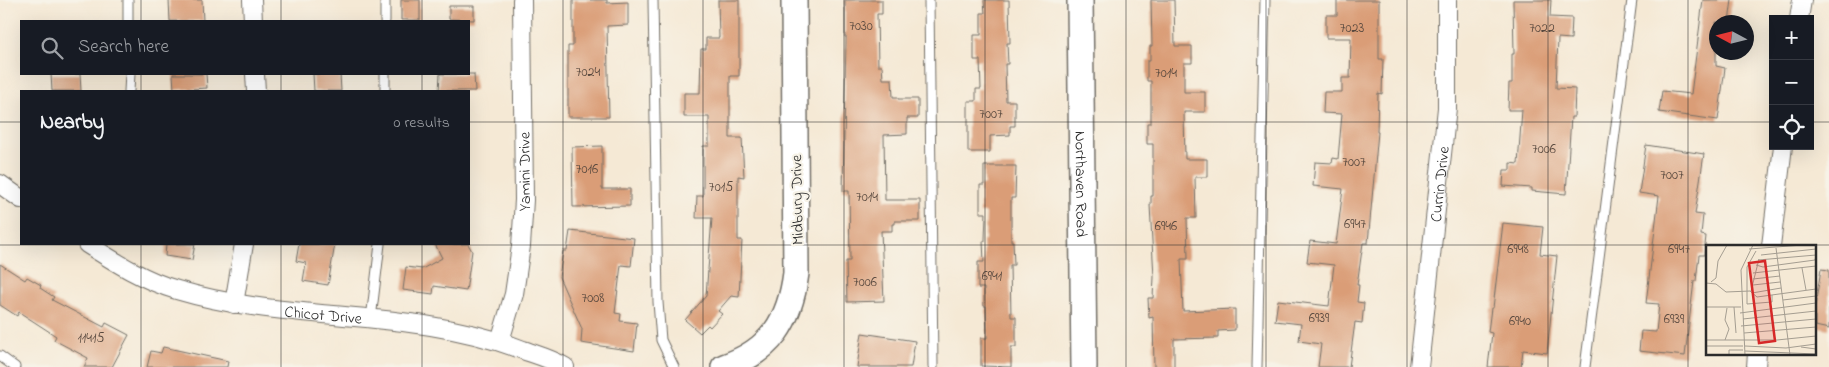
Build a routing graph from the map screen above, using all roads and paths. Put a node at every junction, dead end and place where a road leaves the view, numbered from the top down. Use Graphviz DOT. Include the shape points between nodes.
graph roads {
  1 [pos="128,0"];
  2 [pos="252,0"];
  3 [pos="384,0"];
  4 [pos="522,0"];
  5 [pos="653,0"];
  6 [pos="794,0"];
  7 [pos="929,0"];
  8 [pos="1080,0"];
  9 [pos="1265,0"];
  10 [pos="1448,0"];
  11 [pos="1632,0"];
  12 [pos="1802,0"];
  13 [pos="1800,15"];
  14 [pos="128,20"];
  15 [pos="253,20"];
  16 [pos="385,20"];
  17 [pos="130,75"];
  18 [pos="255,75"];
  19 [pos="385,75"];
  20 [pos="129,90"];
  21 [pos="256,90"];
  22 [pos="385,90"];
  23 [pos="1783,150"];
  24 [pos="0,184"];
  25 [pos="20,198"];
  26 [pos="88,245"];
  27 [pos="244,245"];
  28 [pos="380,245"];
  29 [pos="1771,245"];
  30 [pos="234,304"];
  31 [pos="371,319"];
  32 [pos="500,341"];
  33 [pos="1757,354"];
  34 [pos="0,356"];
  35 [pos="15,367"];
  36 [pos="565,367"];
  37 [pos="674,367"];
  38 [pos="724,367"];
  39 [pos="932,367"];
  40 [pos="1084,367"];
  41 [pos="1257,367"];
  42 [pos="1419,367"];
  43 [pos="1585,367"];
  44 [pos="1756,367"];
  1 -- 14 [label="lane"];
  2 -- 15 [label="street"];
  3 -- 16 [label="lane"];
  4 -- 32 [label="street, Yamini Drive" via="524,200 514,294"];
  5 -- 37 [label="lane" via="658,302 662,340"];
  6 -- 38 [label="street, Midbury Drive" via="794,294 788,313 763,347"];
  7 -- 39 [label="lane"];
  8 -- 40 [label="street, Northaven Road"];
  9 -- 41 [label="lane"];
  10 -- 42 [label="street, Currin Drive" via="1447,108"];
  11 -- 43 [label="lane"];
  12 -- 13 [label="street"];
  17 -- 20 [label="lane"];
  18 -- 21 [label="street"];
  19 -- 22 [label="lane"];
  23 -- 29 [label="street"];
  24 -- 25 [label="street"];
  26 -- 30 [label="street, Chicot Drive" via="139,275 176,290"];
  27 -- 30 [label="street"];
  28 -- 31 [label="lane"];
  30 -- 31 [label="street, Chicot Drive"];
  31 -- 32 [label="street, Chicot Drive" via="429,324"];
  32 -- 36 [label="street, Chicot Drive"];
  33 -- 44 [label="street"];
  34 -- 35 [label="lane"];
}
